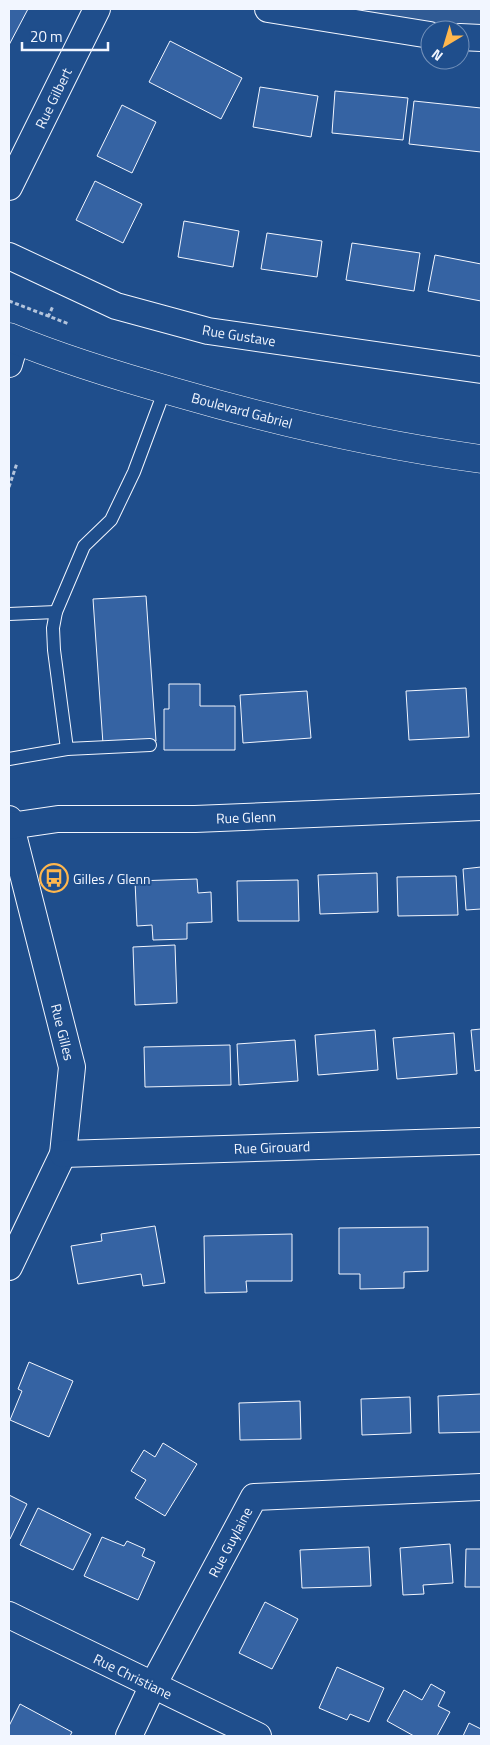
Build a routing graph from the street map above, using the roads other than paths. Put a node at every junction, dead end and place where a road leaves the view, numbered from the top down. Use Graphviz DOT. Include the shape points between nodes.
graph roads {
  1 [pos="97,9"];
  2 [pos="268,9"];
  3 [pos="420,33"];
  4 [pos="9,187"];
  5 [pos="9,256"];
  6 [pos="11,347"];
  7 [pos="481,370"];
  8 [pos="165,389"];
  9 [pos="481,459"];
  10 [pos="56,612"];
  11 [pos="9,614"];
  12 [pos="150,745"];
  13 [pos="67,748"];
  14 [pos="9,759"];
  15 [pos="481,807"];
  16 [pos="10,823"];
  17 [pos="481,1140"];
  18 [pos="62,1154"];
  19 [pos="9,1267"];
  20 [pos="481,1487"];
  21 [pos="9,1615"];
  22 [pos="152,1685"];
  23 [pos="129,1736"];
  24 [pos="258,1736"];
  1 -- 4 [label="street, Rue Gilbert"];
  2 -- 3 [label="street"];
  5 -- 7 [label="street, Rue Gustave" via="116,306 208,331"];
  6 -- 8 [label="street, Boulevard Gabriel"];
  8 -- 9 [label="street, Boulevard Gabriel" via="328,432"];
  8 -- 10 [label="lane" via="134,472 111,520 84,546"];
  10 -- 11 [label="lane"];
  10 -- 13 [label="lane" via="54,650"];
  12 -- 13 [label="lane"];
  13 -- 14 [label="lane"];
  15 -- 16 [label="street, Rue Glenn"];
  16 -- 18 [label="street, Rue Gilles" via="72,1067"];
  17 -- 18 [label="street, Rue Girouard"];
  18 -- 19 [label="street, Rue Gilles"];
  20 -- 22 [label="street, Rue Guylaine" via="254,1497"];
  21 -- 22 [label="street, Rue Christiane"];
  22 -- 23 [label="street, Rue Guylaine"];
  22 -- 24 [label="street, Rue Christiane"];
}
